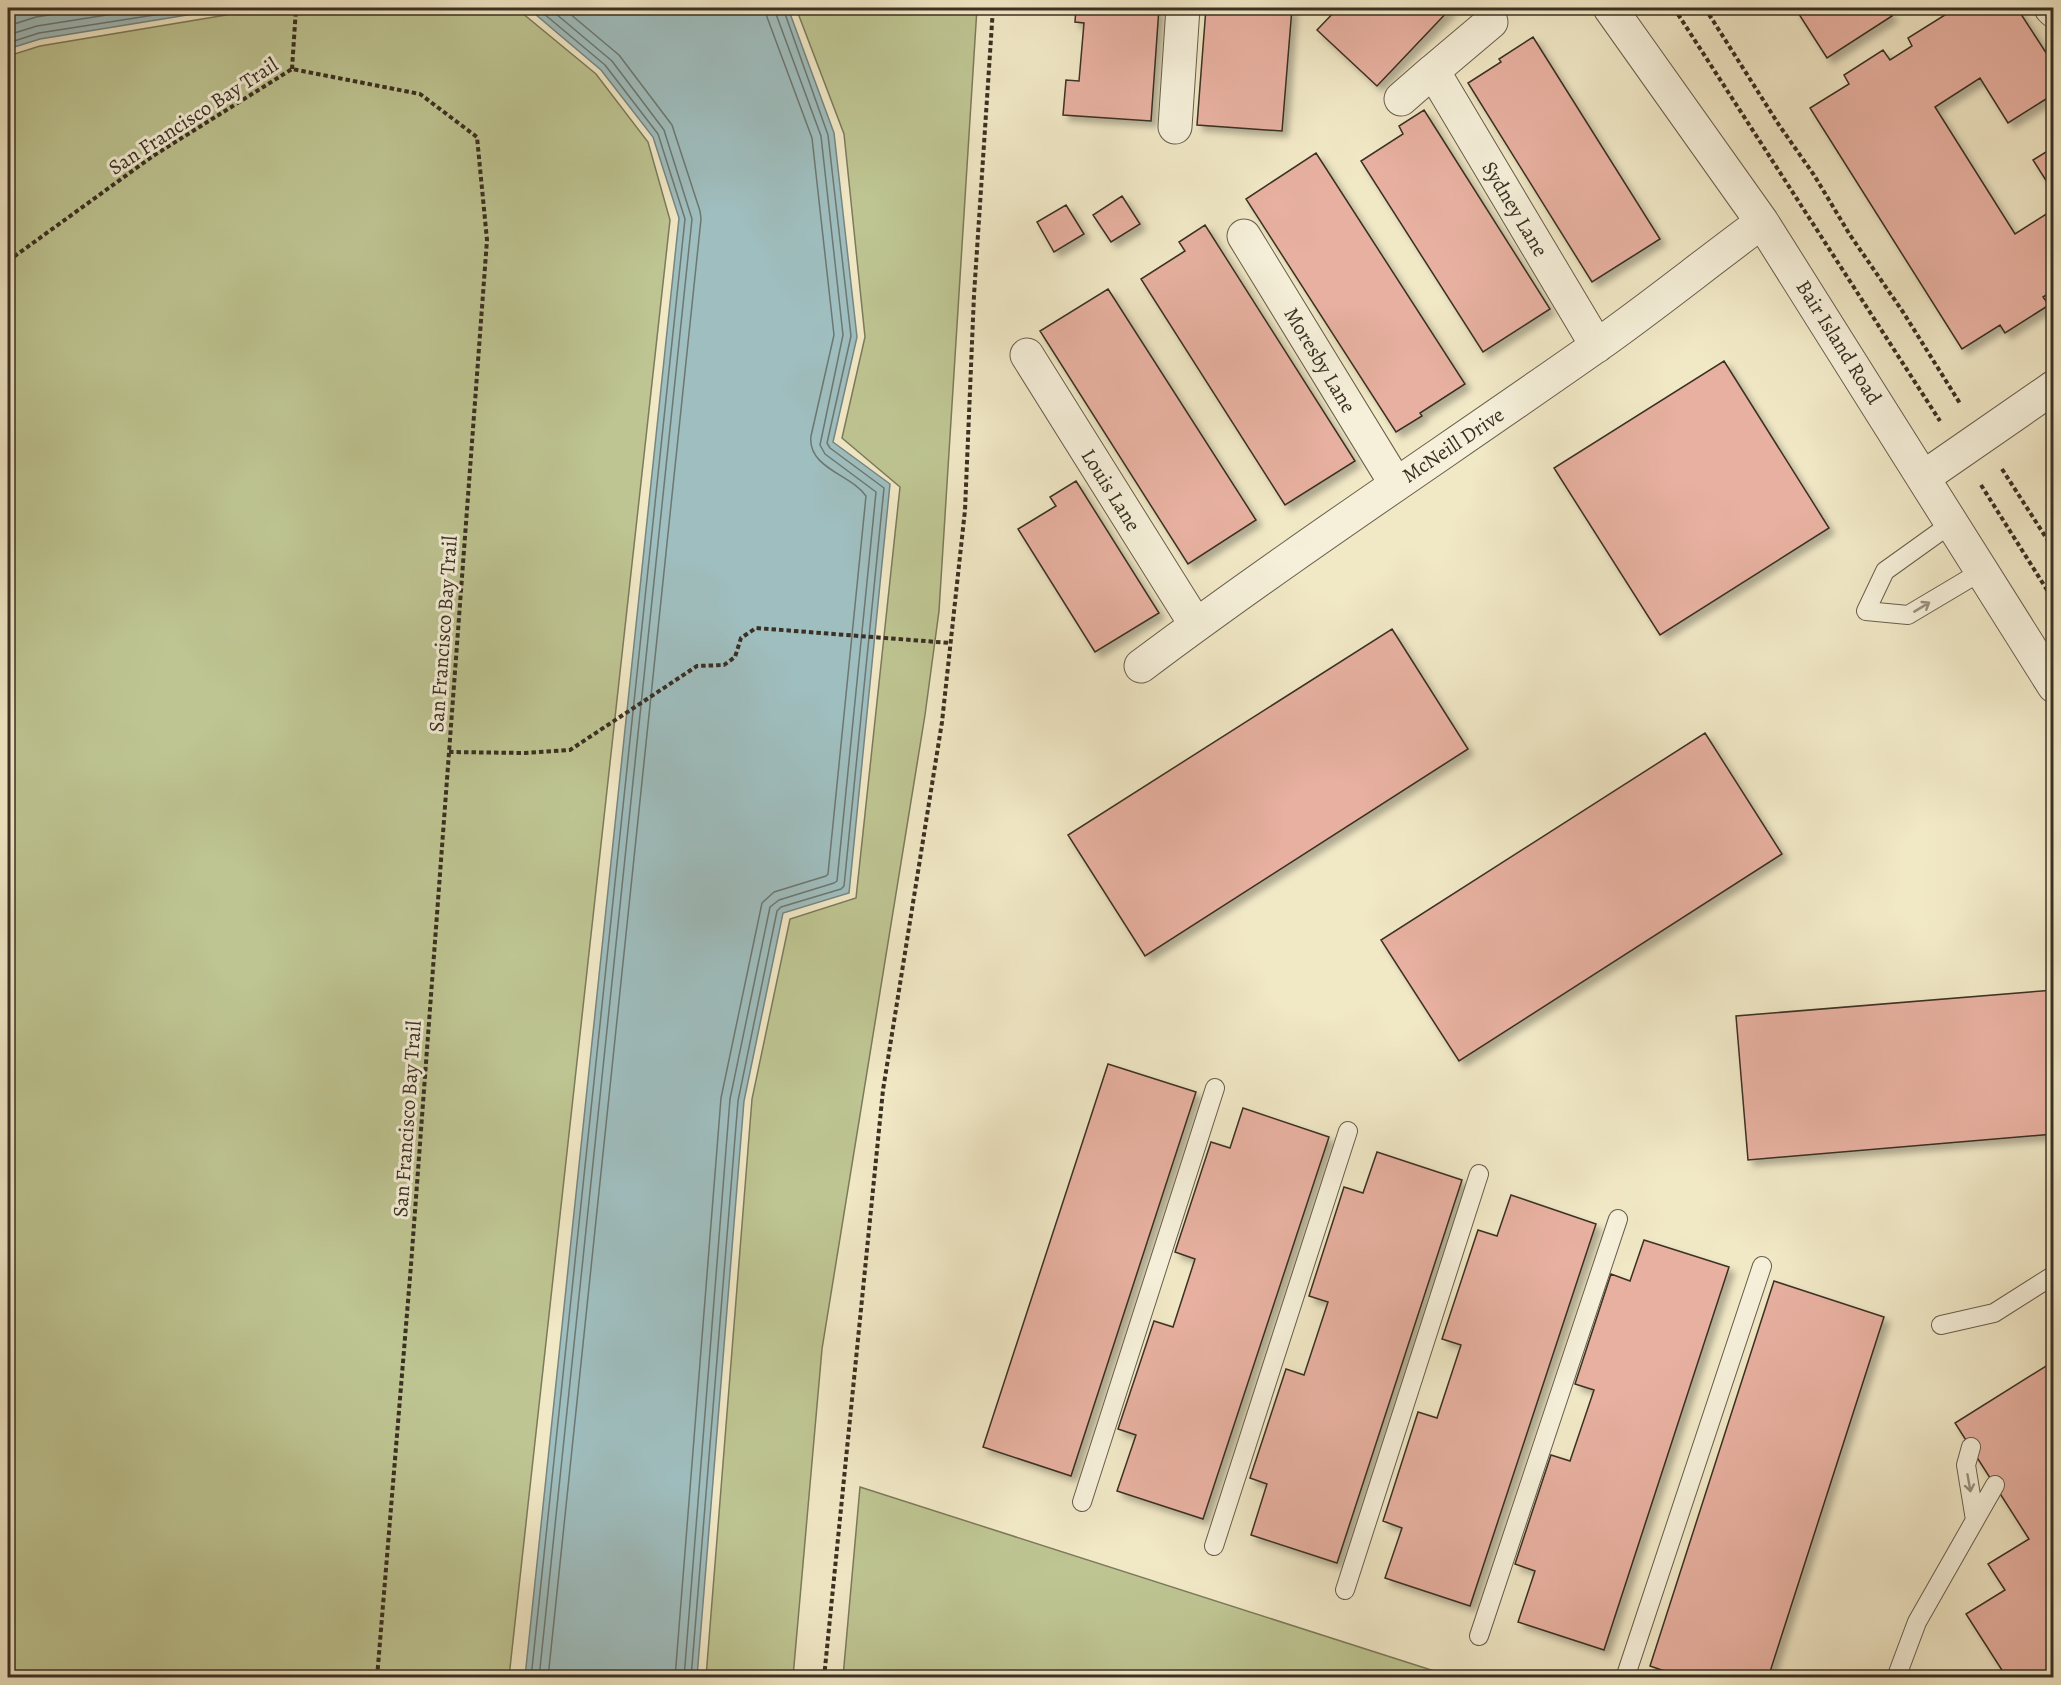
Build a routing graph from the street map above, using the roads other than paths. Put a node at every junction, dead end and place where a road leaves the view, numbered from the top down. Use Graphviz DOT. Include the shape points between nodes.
graph roads {
  1 [pos="1183,8"];
  2 [pos="1610,8"];
  3 [pos="1491,22"];
  4 [pos="1433,71"];
  5 [pos="1401,99"];
  6 [pos="1175,127"];
  7 [pos="1762,222"];
  8 [pos="1244,236"];
  9 [pos="1597,346"];
  10 [pos="1027,355"];
  11 [pos="2054,387"];
  12 [pos="1924,477"];
  13 [pos="1396,484"];
  14 [pos="1952,523"];
  15 [pos="1982,571"];
  16 [pos="1196,625"];
  17 [pos="1141,666"];
  18 [pos="2054,686"];
  19 [pos="1215,1088"];
  20 [pos="1348,1131"];
  21 [pos="1479,1174"];
  22 [pos="1618,1219"];
  23 [pos="1762,1266"];
  24 [pos="2054,1275"];
  25 [pos="1941,1324"];
  26 [pos="1971,1447"];
  27 [pos="1995,1485"];
  28 [pos="1082,1502"];
  29 [pos="1975,1520"];
  30 [pos="1214,1546"];
  31 [pos="1345,1590"];
  32 [pos="1479,1636"];
  33 [pos="1625,1677"];
  34 [pos="1896,1677"];
  1 -- 6 [label="street"];
  2 -- 7 [label="street, Bair Island Road"];
  3 -- 4 [label="street"];
  4 -- 5 [label="street"];
  4 -- 9 [label="street, Sydney Lane"];
  7 -- 9 [label="street, McNeill Drive"];
  7 -- 12 [label="street, Bair Island Road"];
  8 -- 13 [label="street, Moresby Lane"];
  9 -- 13 [label="street, McNeill Drive"];
  10 -- 16 [label="street, Louis Lane"];
  11 -- 12 [label="street"];
  12 -- 14 [label="street, Bair Island Road"];
  13 -- 16 [label="street, McNeill Drive"];
  14 -- 15 [label="street, Bair Island Road"];
  14 -- 15 [label="lane, one-way" via="1885,572 1866,611 1908,615"];
  15 -- 18 [label="street, Bair Island Road"];
  16 -- 17 [label="street, McNeill Drive"];
  19 -- 28 [label="lane"];
  20 -- 30 [label="lane"];
  21 -- 31 [label="lane"];
  22 -- 32 [label="lane"];
  23 -- 33 [label="lane"];
  24 -- 25 [label="lane" via="1994,1313"];
  26 -- 29 [label="lane, one-way" via="1965,1465"];
  27 -- 29 [label="lane"];
  29 -- 34 [label="lane" via="1917,1622"];
}
